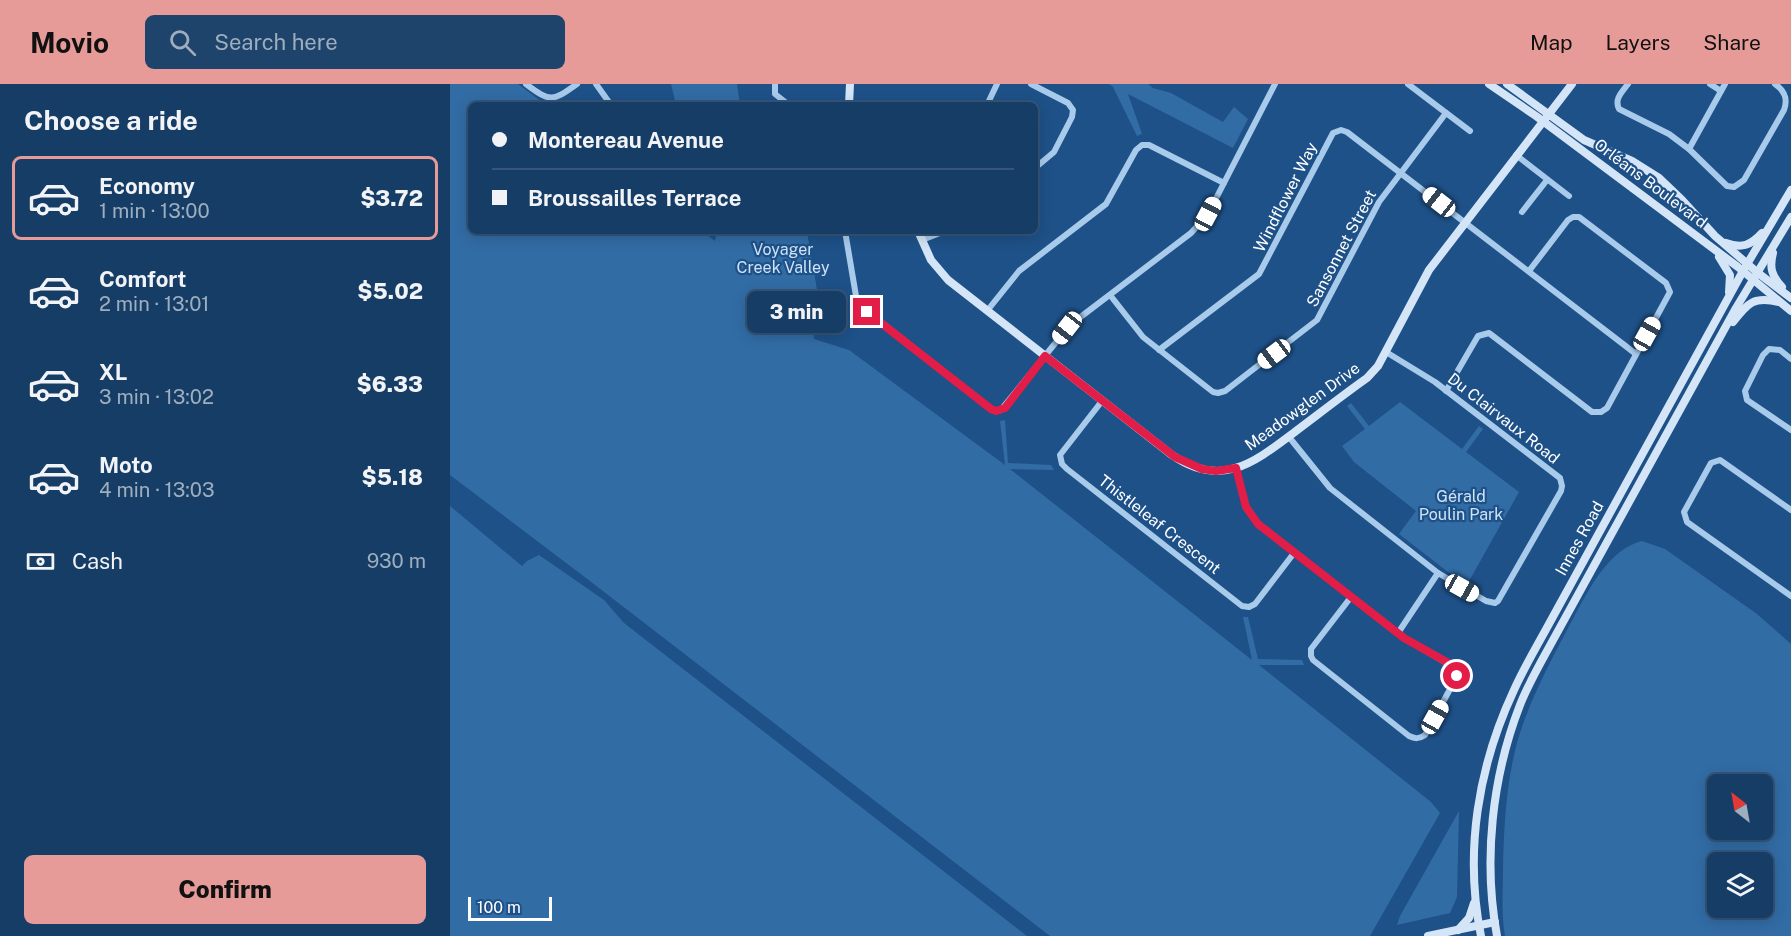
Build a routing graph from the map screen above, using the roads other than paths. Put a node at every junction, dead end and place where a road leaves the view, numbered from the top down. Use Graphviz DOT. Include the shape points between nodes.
graph roads {
  1 [pos="526,84"];
  2 [pos="577,84"];
  3 [pos="596,84"];
  4 [pos="775,84"];
  5 [pos="850,84"];
  6 [pos="997,84"];
  7 [pos="1031,84"];
  8 [pos="1275,84"];
  9 [pos="1408,84"];
  10 [pos="1489,84"];
  11 [pos="1507,84"];
  12 [pos="1572,84"];
  13 [pos="1628,84"];
  14 [pos="1710,84"];
  15 [pos="1775,84"];
  16 [pos="1723,87"];
  17 [pos="609,102"];
  18 [pos="785,102"];
  19 [pos="849,102"];
  20 [pos="988,102"];
  21 [pos="1446,113"];
  22 [pos="1545,118"];
  23 [pos="1470,131"];
  24 [pos="1689,149"];
  25 [pos="1516,155"];
  26 [pos="1038,165"];
  27 [pos="1401,173"];
  28 [pos="1547,180"];
  29 [pos="1224,183"];
  30 [pos="1789,193"];
  31 [pos="1569,196"];
  32 [pos="1522,212"];
  33 [pos="1791,217"];
  34 [pos="1465,222"];
  35 [pos="846,234"];
  36 [pos="919,234"];
  37 [pos="937,234"];
  38 [pos="1779,238"];
  39 [pos="922,240"];
  40 [pos="1720,241"];
  41 [pos="1713,250"];
  42 [pos="1745,268"];
  43 [pos="1529,271"];
  44 [pos="1755,276"];
  45 [pos="1110,295"];
  46 [pos="1791,297"];
  47 [pos="1779,302"];
  48 [pos="1724,306"];
  49 [pos="987,311"];
  50 [pos="1791,311"];
  51 [pos="1715,347"];
  52 [pos="1159,350"];
  53 [pos="1386,352"];
  54 [pos="1636,354"];
  55 [pos="1045,356"];
  56 [pos="1791,359"];
  57 [pos="1446,391"];
  58 [pos="1102,401"];
  59 [pos="1791,430"];
  60 [pos="1289,436"];
  61 [pos="1236,468"];
  62 [pos="1791,510"];
  63 [pos="1294,553"];
  64 [pos="1438,573"];
  65 [pos="1791,596"];
  66 [pos="1351,597"];
  67 [pos="1398,633"];
  68 [pos="1475,898"];
  69 [pos="1495,922"];
  70 [pos="1479,926"];
  71 [pos="1458,930"];
  72 [pos="1428,936"];
  73 [pos="1473,936"];
  74 [pos="1481,936"];
  75 [pos="1497,936"];
  1 -- 2 [label="street" via="550,99"];
  3 -- 17 [label="street"];
  4 -- 18 [label="street" via="775,94"];
  5 -- 19 [label="main road"];
  6 -- 20 [label="street"];
  7 -- 26 [label="street" via="1068,103 1073,110 1054,152"];
  8 -- 29 [label="street"];
  9 -- 21 [label="street"];
  10 -- 22 [label="main road, Orléans Boulevard"];
  11 -- 22 [label="main road, Orléans Boulevard"];
  12 -- 22 [label="main road, Meadowglen Drive"];
  13 -- 24 [label="street" via="1616,101 1619,109 1669,134"];
  14 -- 16 [label="street"];
  15 -- 24 [label="street" via="1785,95 1786,104 1742,184 1727,186"];
  16 -- 24 [label="street"];
  21 -- 23 [label="street"];
  21 -- 27 [label="street, Sansonnet Street"];
  22 -- 25 [label="main road, Meadowglen Drive"];
  22 -- 40 [label="main road, Orléans Boulevard" via="1650,172"];
  22 -- 41 [label="main road, Orléans Boulevard"];
  25 -- 28 [label="street"];
  25 -- 34 [label="main road, Meadowglen Drive"];
  27 -- 34 [label="street, Windflower Way"];
  27 -- 52 [label="street, Sansonnet Street" via="1379,202 1317,320 1225,391 1213,392"];
  27 -- 52 [label="street, Windflower Way" via="1347,132 1333,133 1259,274"];
  28 -- 31 [label="street"];
  28 -- 32 [label="street"];
  29 -- 45 [label="street" via="1208,214 1191,233"];
  29 -- 49 [label="street" via="1142,145 1106,204 1018,271"];
  30 -- 40 [label="main road" via="1761,235 1750,244 1737,246"];
  30 -- 42 [label="main road, Innes Road"];
  33 -- 38 [label="main road, Innes Road"];
  34 -- 43 [label="street, Windflower Way"];
  34 -- 53 [label="main road, Meadowglen Drive" via="1429,270"];
  35 -- 55 [label="street" via="856,296 862,307 991,409 1005,408"];
  36 -- 39 [label="main road, Meadowglen Drive"];
  37 -- 39 [label="street"];
  38 -- 44 [label="main road, Innes Road"];
  38 -- 46 [label="main road" via="1771,270"];
  39 -- 49 [label="main road, Meadowglen Drive" via="940,274"];
  40 -- 42 [label="main road, Orléans Boulevard"];
  41 -- 42 [label="main road, Orléans Boulevard"];
  41 -- 48 [label="main road" via="1730,275"];
  42 -- 44 [label="main road, Orléans Boulevard"];
  42 -- 48 [label="main road, Innes Road"];
  43 -- 54 [label="street, Windflower Way"];
  43 -- 54 [label="street" via="1568,220 1579,217 1593,226 1669,286 1670,292"];
  44 -- 46 [label="main road, Orléans Boulevard"];
  44 -- 47 [label="main road, Orléans Boulevard"];
  44 -- 51 [label="main road, Innes Road"];
  45 -- 52 [label="street, Sansonnet Street" via="1138,331"];
  45 -- 55 [label="street" via="1070,325"];
  47 -- 50 [label="main road, Orléans Boulevard"];
  47 -- 51 [label="main road" via="1760,299 1750,303"];
  48 -- 68 [label="main road, Innes Road" via="1502,717 1476,810"];
  49 -- 55 [label="main road, Meadowglen Drive"];
  51 -- 69 [label="main road, Innes Road" via="1520,705 1501,770 1494,815 1491,844"];
  53 -- 57 [label="street, Du Clairvaux Road"];
  53 -- 60 [label="main road, Meadowglen Drive" via="1371,375"];
  54 -- 57 [label="street" via="1607,408 1598,413 1489,333 1478,336"];
  55 -- 58 [label="main road, Meadowglen Drive"];
  56 -- 59 [label="street" via="1779,350 1769,349 1745,391 1747,400"];
  57 -- 64 [label="street, Du Clairvaux Road" via="1560,478 1562,486 1498,601 1486,601"];
  58 -- 61 [label="main road, Meadowglen Drive" via="1185,463 1216,471"];
  58 -- 63 [label="street, Thistleleaf Crescent" via="1060,455 1067,469 1242,606 1255,604"];
  60 -- 61 [label="main road, Meadowglen Drive" via="1254,462"];
  60 -- 64 [label="street, Du Clairvaux Road" via="1330,488"];
  61 -- 63 [label="street" via="1248,513"];
  62 -- 65 [label="street" via="1720,460 1711,463 1684,512 1688,522"];
  63 -- 66 [label="street"];
  64 -- 67 [label="street"];
  66 -- 67 [label="street"];
  66 -- 67 [label="street" via="1311,649 1311,656 1409,736 1418,738 1425,735 1457,672 1452,665"];
  68 -- 70 [label="main road, Innes Road"];
  68 -- 71 [label="main road" via="1469,918"];
  69 -- 70 [label="main road"];
  69 -- 75 [label="main road, Innes Road"];
  70 -- 71 [label="main road"];
  70 -- 74 [label="main road, Innes Road"];
  71 -- 72 [label="main road"];
  71 -- 73 [label="main road"];
}
